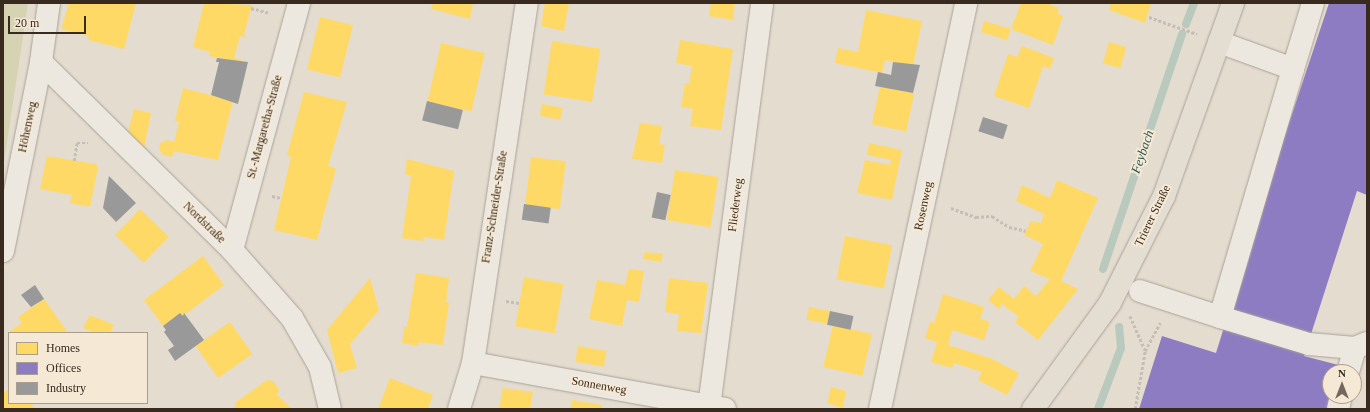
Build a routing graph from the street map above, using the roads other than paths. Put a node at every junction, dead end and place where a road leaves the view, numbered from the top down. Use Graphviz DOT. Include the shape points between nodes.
graph roads {
  1 [pos="49,3"];
  2 [pos="299,3"];
  3 [pos="527,3"];
  4 [pos="762,3"];
  5 [pos="966,3"];
  6 [pos="1233,3"];
  7 [pos="1313,3"];
  8 [pos="1219,42"];
  9 [pos="41,62"];
  10 [pos="1293,69"];
  11 [pos="232,250"];
  12 [pos="3,251"];
  13 [pos="1140,291"];
  14 [pos="1220,317"];
  15 [pos="1361,345"];
  16 [pos="473,363"];
  17 [pos="1352,364"];
  18 [pos="717,408"];
  19 [pos="330,409"];
  20 [pos="459,409"];
  21 [pos="880,409"];
  22 [pos="1033,409"];
  1 -- 9 [label="street, Höhenweg"];
  2 -- 11 [label="street, St.-Margaretha-Straße"];
  3 -- 16 [label="street, Franz-Schneider-Straße"];
  4 -- 18 [label="street, Fliederweg"];
  5 -- 21 [label="street, Rosenweg"];
  6 -- 8 [label="main road, Trierer Straße"];
  7 -- 10 [label="street"];
  8 -- 10 [label="street"];
  8 -- 22 [label="main road, Trierer Straße" via="1164,196 1110,303"];
  9 -- 11 [label="street, Nordstraße"];
  9 -- 12 [label="street, Höhenweg"];
  10 -- 14 [label="street"];
  11 -- 19 [label="street, Nordstraße" via="292,318 320,367"];
  13 -- 14 [label="street"];
  14 -- 15 [label="street" via="1309,344"];
  15 -- 17 [label="street"];
  16 -- 18 [label="street, Sonnenweg"];
  16 -- 20 [label="street, Franz-Schneider-Straße"];
}
